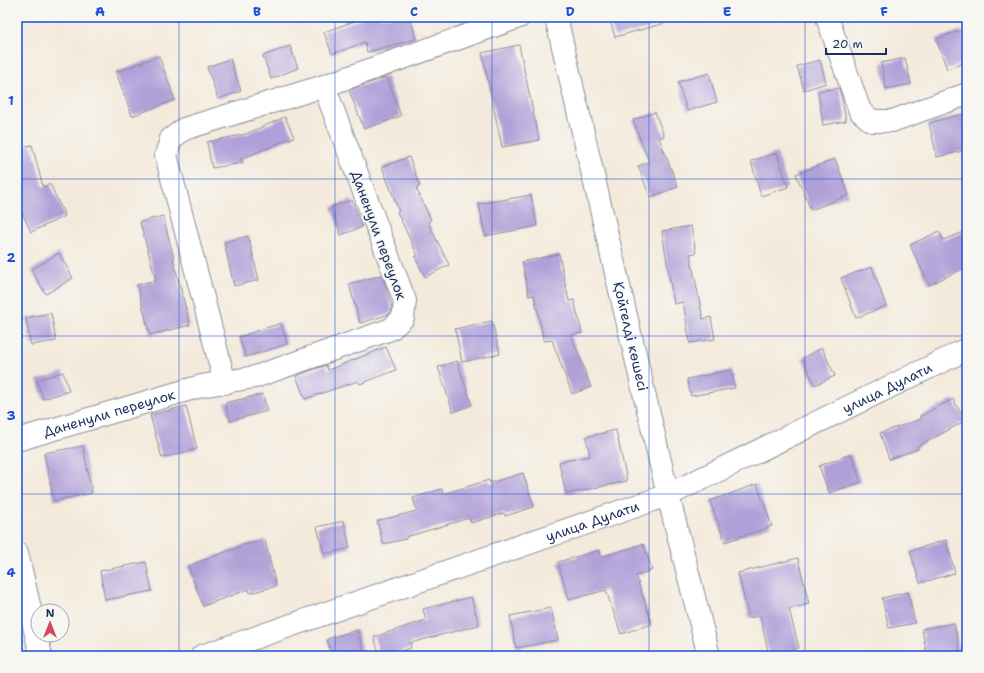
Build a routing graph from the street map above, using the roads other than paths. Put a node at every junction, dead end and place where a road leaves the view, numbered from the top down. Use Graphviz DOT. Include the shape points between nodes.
graph roads {
  1 [pos="519,17"];
  2 [pos="556,17"];
  3 [pos="827,17"];
  4 [pos="324,86"];
  5 [pos="967,94"];
  6 [pos="967,349"];
  7 [pos="225,383"];
  8 [pos="17,440"];
  9 [pos="668,495"];
  10 [pos="17,553"];
  11 [pos="41,656"];
  12 [pos="202,656"];
  13 [pos="709,656"];
  1 -- 4 [label="street"];
  2 -- 9 [label="street, Қойгелді көшесі"];
  3 -- 5 [label="street" via="860,111 872,121 892,121"];
  4 -- 7 [label="street" via="184,130 172,139 166,155"];
  4 -- 7 [label="street, Даненули переулок" via="406,301 403,318 391,329 255,377"];
  6 -- 9 [label="street, улица Дулати"];
  7 -- 8 [label="street, Даненули переулок" via="201,386"];
  9 -- 12 [label="street, улица Дулати"];
  9 -- 13 [label="street, Қойгелді көшесі"];
  10 -- 11 [label="street"];
}
